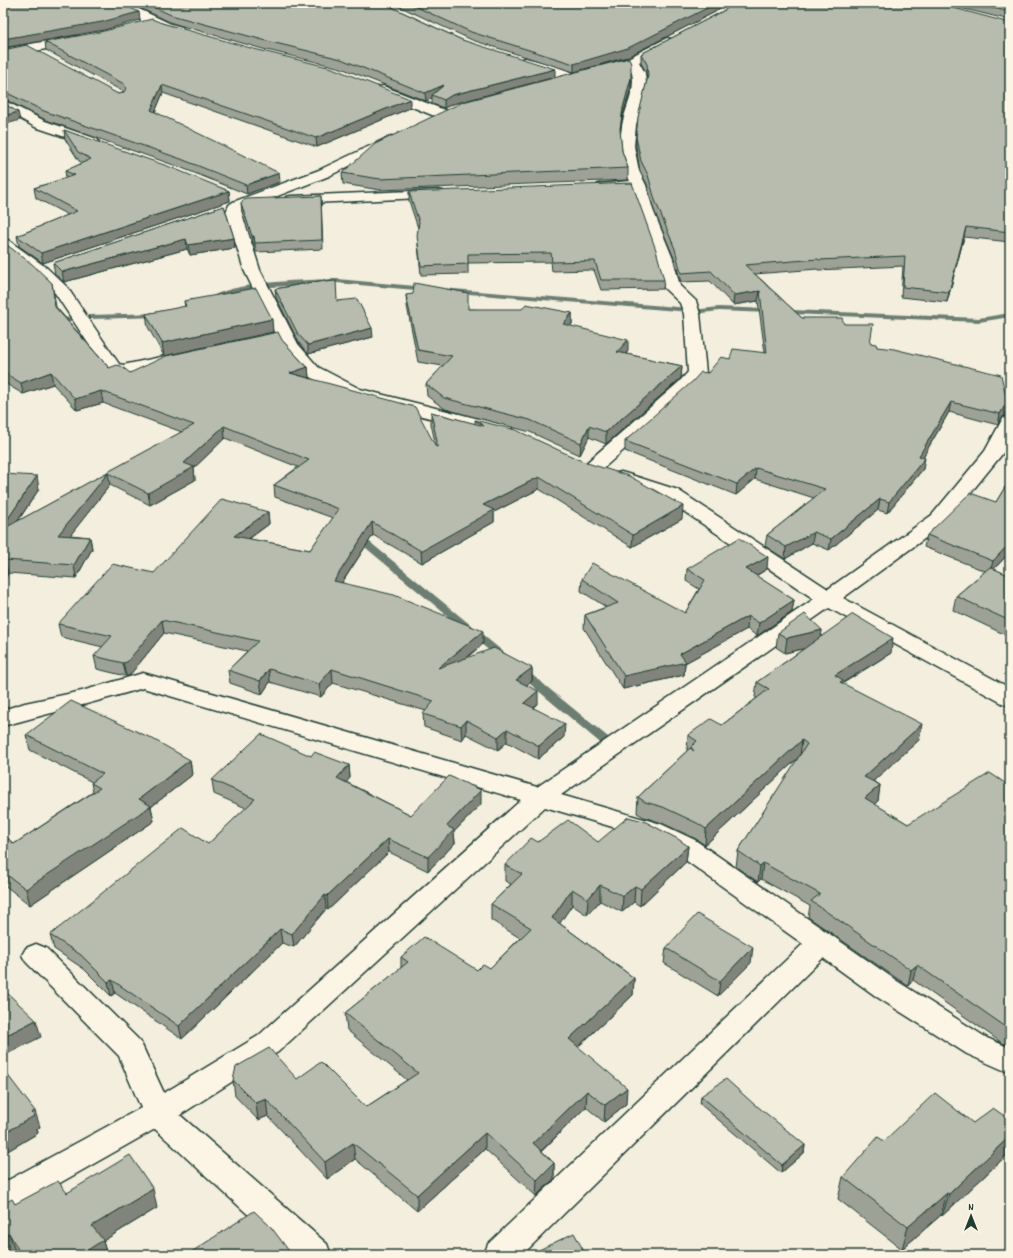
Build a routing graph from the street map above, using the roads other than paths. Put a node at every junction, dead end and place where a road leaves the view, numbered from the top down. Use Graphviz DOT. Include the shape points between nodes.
graph roads {
  1 [pos="117,3"];
  2 [pos="155,21"];
  3 [pos="140,25"];
  4 [pos="190,34"];
  5 [pos="679,36"];
  6 [pos="83,38"];
  7 [pos="31,48"];
  8 [pos="3,53"];
  9 [pos="51,59"];
  10 [pos="516,59"];
  11 [pos="632,61"];
  12 [pos="573,78"];
  13 [pos="372,85"];
  14 [pos="543,85"];
  15 [pos="3,104"];
  16 [pos="458,108"];
  17 [pos="442,114"];
  18 [pos="424,123"];
  19 [pos="404,134"];
  20 [pos="105,147"];
  21 [pos="639,185"];
  22 [pos="592,187"];
  23 [pos="451,193"];
  24 [pos="238,200"];
  25 [pos="215,213"];
  26 [pos="3,243"];
  27 [pos="192,356"];
  28 [pos="1010,422"];
  29 [pos="516,435"];
  30 [pos="1001,456"];
  31 [pos="828,599"];
  32 [pos="1010,698"];
  33 [pos="3,718"];
  34 [pos="539,798"];
  35 [pos="822,943"];
  36 [pos="36,955"];
  37 [pos="1010,1061"];
  38 [pos="158,1113"];
  39 [pos="3,1199"];
  40 [pos="315,1255"];
  41 [pos="500,1255"];
  1 -- 2 [label="street"];
  2 -- 3 [label="street"];
  2 -- 4 [label="street"];
  5 -- 11 [label="street"];
  6 -- 7 [label="street"];
  7 -- 8 [label="street"];
  7 -- 9 [label="street"];
  10 -- 12 [label="street"];
  11 -- 12 [label="street"];
  11 -- 21 [label="street" via="639,73 640,84 628,125 627,146 632,171"];
  12 -- 14 [label="street"];
  13 -- 17 [label="street"];
  15 -- 20 [label="street" via="40,124"];
  16 -- 17 [label="street"];
  17 -- 18 [label="street"];
  19 -- 24 [label="street" via="324,173"];
  21 -- 22 [label="street"];
  21 -- 31 [label="street" via="665,259 672,288 688,301 692,314 697,373 685,386 584,466 671,494"];
  23 -- 24 [label="street"];
  24 -- 25 [label="street"];
  24 -- 29 [label="street" via="233,212 278,338 290,346 312,371 354,393"];
  26 -- 27 [label="street" via="49,268 61,290 116,370 122,371"];
  28 -- 30 [label="street"];
  30 -- 31 [label="street" via="939,519"];
  31 -- 32 [label="street"];
  31 -- 34 [label="street"];
  33 -- 34 [label="street" via="85,698 143,680"];
  34 -- 35 [label="street" via="652,830 686,847"];
  34 -- 38 [label="street" via="268,1044"];
  35 -- 37 [label="street" via="887,989 964,1038"];
  35 -- 41 [label="street"];
  36 -- 38 [label="street" via="130,1049"];
  38 -- 39 [label="street"];
  38 -- 40 [label="street"];
}
